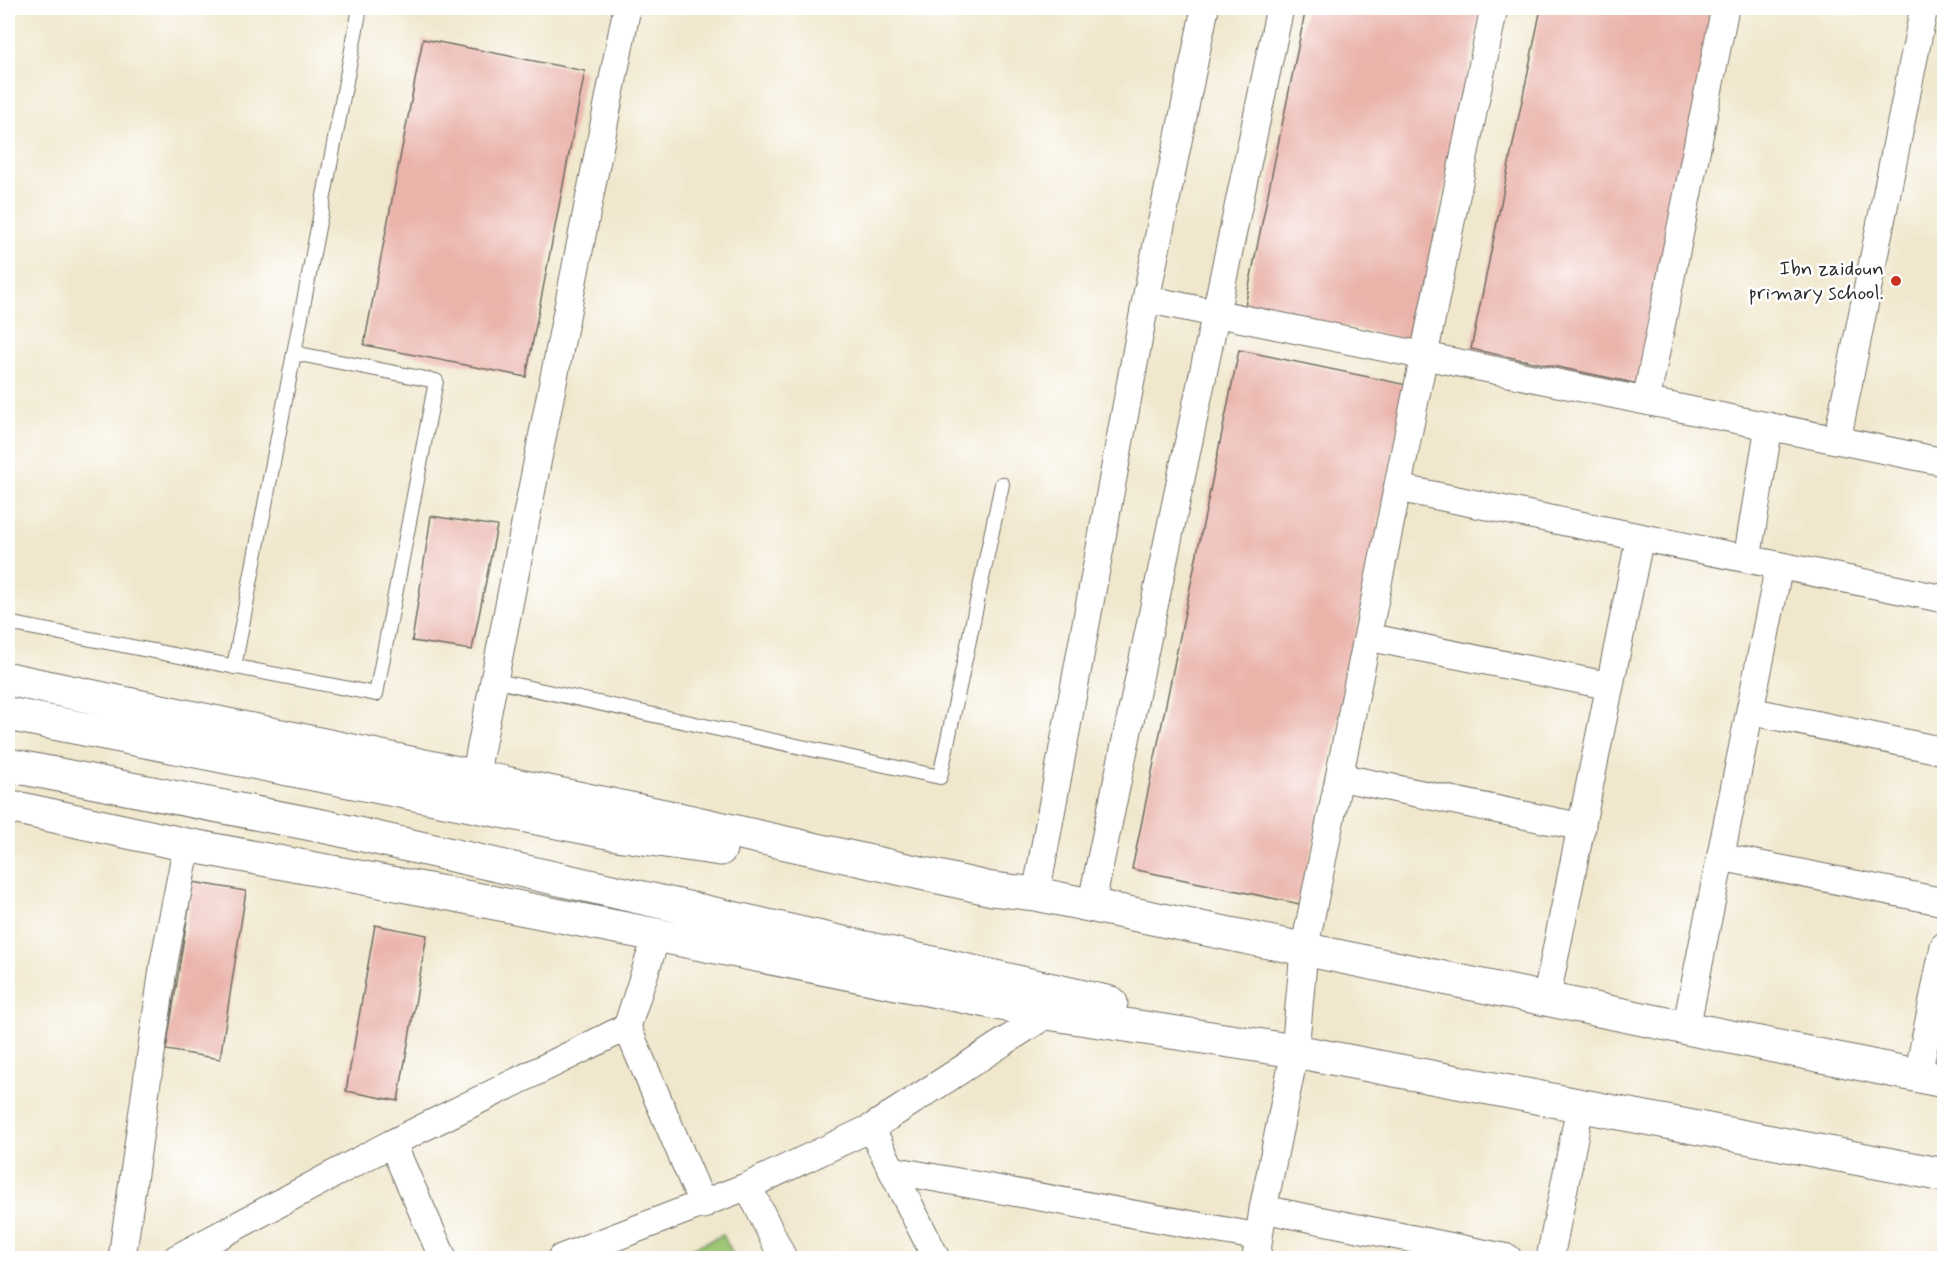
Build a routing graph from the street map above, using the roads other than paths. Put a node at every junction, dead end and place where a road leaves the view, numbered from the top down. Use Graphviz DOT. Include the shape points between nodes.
graph roads {
  1 [pos="360,8"];
  2 [pos="627,8"];
  3 [pos="1206,8"];
  4 [pos="1280,8"];
  5 [pos="1494,8"];
  6 [pos="1725,8"];
  7 [pos="1924,8"];
  8 [pos="1146,299"];
  9 [pos="1216,313"];
  10 [pos="294,353"];
  11 [pos="1424,355"];
  12 [pos="1646,401"];
  13 [pos="1770,426"];
  14 [pos="1838,440"];
  15 [pos="1944,462"];
  16 [pos="1002,484"];
  17 [pos="1398,488"];
  18 [pos="1640,537"];
  19 [pos="1747,559"];
  20 [pos="1779,566"];
  21 [pos="1944,599"];
  22 [pos="8,623"];
  23 [pos="1368,637"];
  24 [pos="234,667"];
  25 [pos="8,679"];
  26 [pos="492,680"];
  27 [pos="1610,686"];
  28 [pos="1750,711"];
  29 [pos="8,714"];
  30 [pos="1944,751"];
  31 [pos="8,765"];
  32 [pos="475,777"];
  33 [pos="1339,777"];
  34 [pos="8,806"];
  35 [pos="1582,826"];
  36 [pos="187,845"];
  37 [pos="1721,857"];
  38 [pos="992,889"];
  39 [pos="1036,894"];
  40 [pos="1944,902"];
  41 [pos="1091,906"];
  42 [pos="657,935"];
  43 [pos="1944,946"];
  44 [pos="1305,951"];
  45 [pos="1078,995"];
  46 [pos="1546,1000"];
  47 [pos="1047,1013"];
  48 [pos="627,1027"];
  49 [pos="1686,1028"];
  50 [pos="1245,1043"];
  51 [pos="1295,1051"];
  52 [pos="1931,1078"];
  53 [pos="1581,1107"];
  54 [pos="871,1128"];
  55 [pos="392,1143"];
  56 [pos="892,1170"];
  57 [pos="1944,1175"];
  58 [pos="748,1186"];
  59 [pos="703,1205"];
  60 [pos="1263,1209"];
  61 [pos="1257,1248"];
  62 [pos="1405,1248"];
  63 [pos="122,1258"];
  64 [pos="177,1258"];
  65 [pos="443,1258"];
  66 [pos="561,1258"];
  67 [pos="783,1258"];
  68 [pos="936,1258"];
  69 [pos="1508,1258"];
  70 [pos="1550,1258"];
  1 -- 10 [label="lane"];
  2 -- 26 [label="street"];
  3 -- 8 [label="street"];
  4 -- 9 [label="street"];
  5 -- 11 [label="street"];
  6 -- 12 [label="street"];
  7 -- 14 [label="street"];
  8 -- 9 [label="street"];
  8 -- 39 [label="street"];
  9 -- 11 [label="street"];
  9 -- 41 [label="street"];
  10 -- 24 [label="lane"];
  10 -- 24 [label="lane" via="436,381 376,694"];
  11 -- 12 [label="street"];
  11 -- 17 [label="street"];
  12 -- 13 [label="street"];
  13 -- 14 [label="street"];
  13 -- 19 [label="street"];
  14 -- 15 [label="street"];
  16 -- 26 [label="lane" via="940,777"];
  17 -- 18 [label="street"];
  17 -- 23 [label="street"];
  18 -- 19 [label="street"];
  18 -- 27 [label="street"];
  19 -- 20 [label="street"];
  20 -- 21 [label="street"];
  20 -- 28 [label="street"];
  22 -- 24 [label="lane"];
  23 -- 27 [label="street"];
  23 -- 33 [label="street"];
  25 -- 32 [label="main road"];
  26 -- 32 [label="street"];
  27 -- 35 [label="street"];
  28 -- 30 [label="street"];
  28 -- 37 [label="street"];
  29 -- 38 [label="main road" via="623,835"];
  31 -- 45 [label="main road" via="327,827"];
  32 -- 38 [label="main road"];
  33 -- 35 [label="street"];
  33 -- 44 [label="street"];
  34 -- 36 [label="main road"];
  35 -- 46 [label="street"];
  36 -- 42 [label="main road"];
  36 -- 63 [label="street" via="164,962"];
  37 -- 40 [label="street"];
  37 -- 49 [label="street"];
  38 -- 39 [label="main road"];
  39 -- 41 [label="main road"];
  41 -- 44 [label="main road"];
  42 -- 47 [label="main road"];
  42 -- 48 [label="street"];
  43 -- 52 [label="street"];
  44 -- 46 [label="main road"];
  44 -- 51 [label="street"];
  45 -- 47 [label="street"];
  45 -- 50 [label="main road" via="1168,1016"];
  46 -- 49 [label="main road"];
  47 -- 50 [label="main road"];
  47 -- 54 [label="street"];
  48 -- 55 [label="street"];
  48 -- 59 [label="street"];
  49 -- 52 [label="main road"];
  50 -- 51 [label="main road"];
  51 -- 53 [label="main road"];
  51 -- 60 [label="street"];
  53 -- 57 [label="main road"];
  53 -- 70 [label="street"];
  54 -- 56 [label="street"];
  54 -- 58 [label="street"];
  55 -- 64 [label="street"];
  55 -- 65 [label="street"];
  56 -- 61 [label="street"];
  56 -- 68 [label="street"];
  58 -- 59 [label="street"];
  58 -- 67 [label="street"];
  59 -- 66 [label="street"];
  60 -- 61 [label="street"];
  60 -- 62 [label="street"];
  62 -- 69 [label="street"];
}
